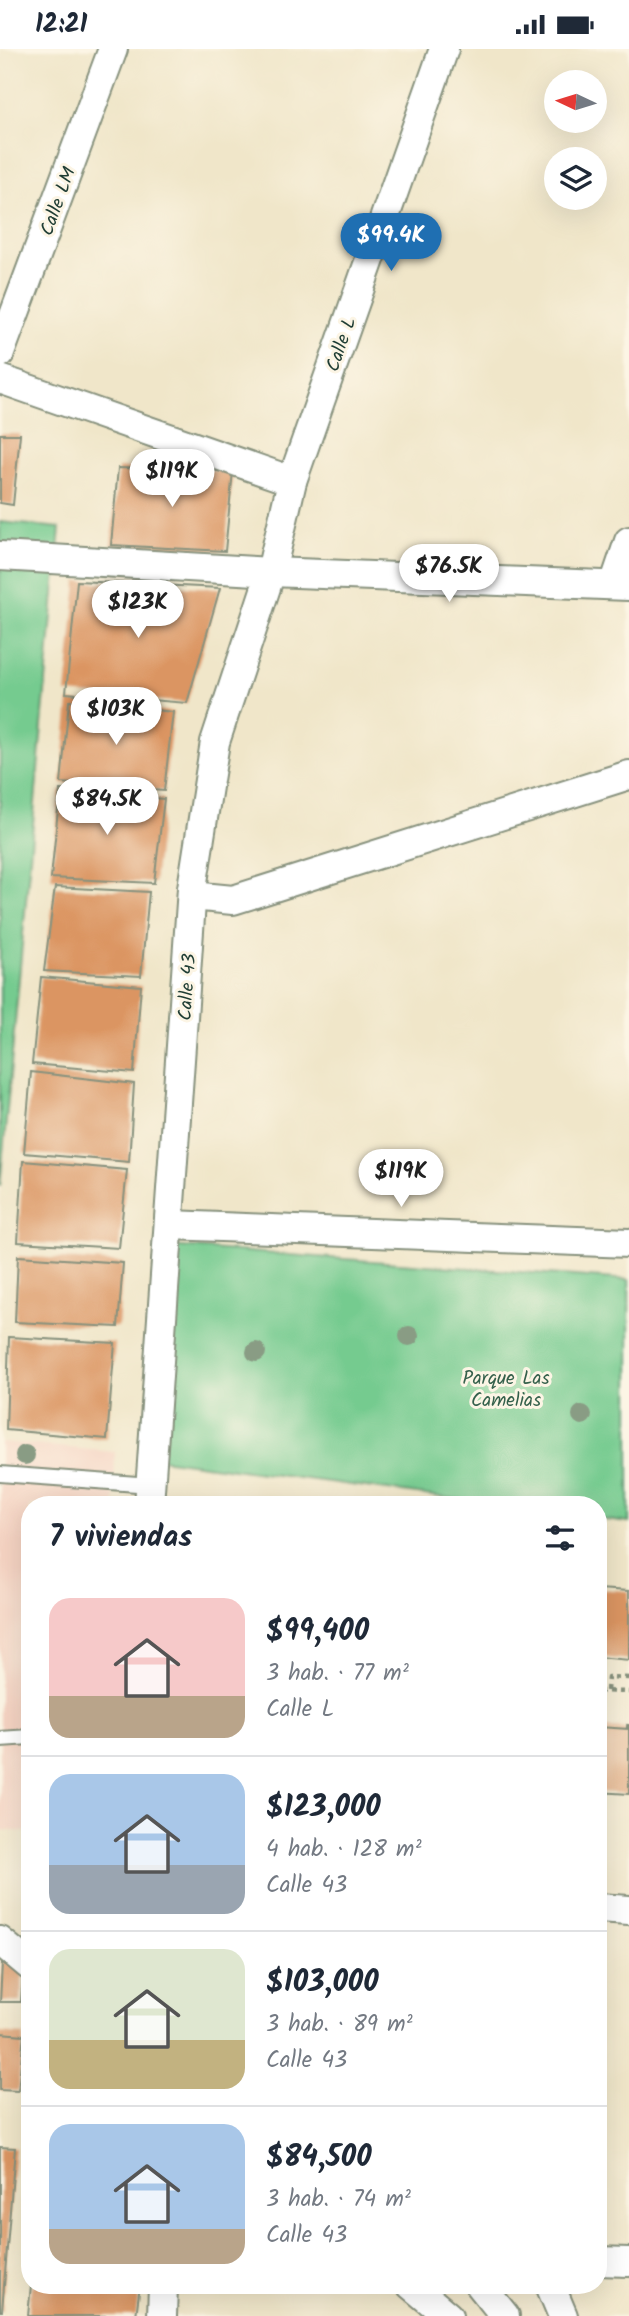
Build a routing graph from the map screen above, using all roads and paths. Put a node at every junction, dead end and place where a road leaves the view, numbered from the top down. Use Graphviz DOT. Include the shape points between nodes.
graph roads {
  1 [pos="113,49"];
  2 [pos="444,49"];
  3 [pos="0,353"];
  4 [pos="0,379"];
  5 [pos="292,481"];
  6 [pos="629,541"];
  7 [pos="0,556"];
  8 [pos="271,572"];
  9 [pos="621,585"];
  10 [pos="629,775"];
  11 [pos="192,896"];
  12 [pos="171,1225"];
  13 [pos="629,1243"];
  14 [pos="0,1474"];
  15 [pos="150,1495"];
  16 [pos="629,1678"];
  17 [pos="607,1691"];
  18 [pos="629,1692"];
  19 [pos="629,1720"];
  20 [pos="628,1729"];
  21 [pos="21,1738"];
  22 [pos="0,1739"];
  23 [pos="607,1909"];
  24 [pos="629,1910"];
  25 [pos="0,1941"];
  26 [pos="21,1958"];
  27 [pos="607,2261"];
  28 [pos="629,2262"];
  29 [pos="163,2294"];
  30 [pos="422,2294"];
  31 [pos="487,2294"];
  32 [pos="503,2294"];
  33 [pos="554,2294"];
  34 [pos="162,2316"];
  35 [pos="448,2316"];
  36 [pos="505,2316"];
  37 [pos="519,2316"];
  38 [pos="563,2316"];
  1 -- 3 [label="street, Calle LM"];
  2 -- 5 [label="street, Calle L"];
  4 -- 5 [label="street"];
  5 -- 8 [label="street, Calle 43"];
  6 -- 9 [label="street"];
  7 -- 8 [label="street"];
  8 -- 9 [label="street"];
  8 -- 11 [label="street, Calle 43" via="215,742"];
  10 -- 11 [label="street" via="233,900"];
  11 -- 12 [label="street, Calle 43"];
  12 -- 13 [label="street"];
  12 -- 15 [label="street, Calle 43"];
  14 -- 15 [label="lane"];
  16 -- 17 [label="path" via="608,1677"];
  17 -- 18 [label="path"];
  19 -- 20 [label="path"];
  21 -- 22 [label="lane"];
  23 -- 24 [label="street"];
  25 -- 26 [label="street"];
  27 -- 28 [label="street"];
  29 -- 34 [label="street"];
  30 -- 35 [label="street"];
  31 -- 36 [label="street"];
  32 -- 37 [label="street"];
  33 -- 38 [label="street"];
}
